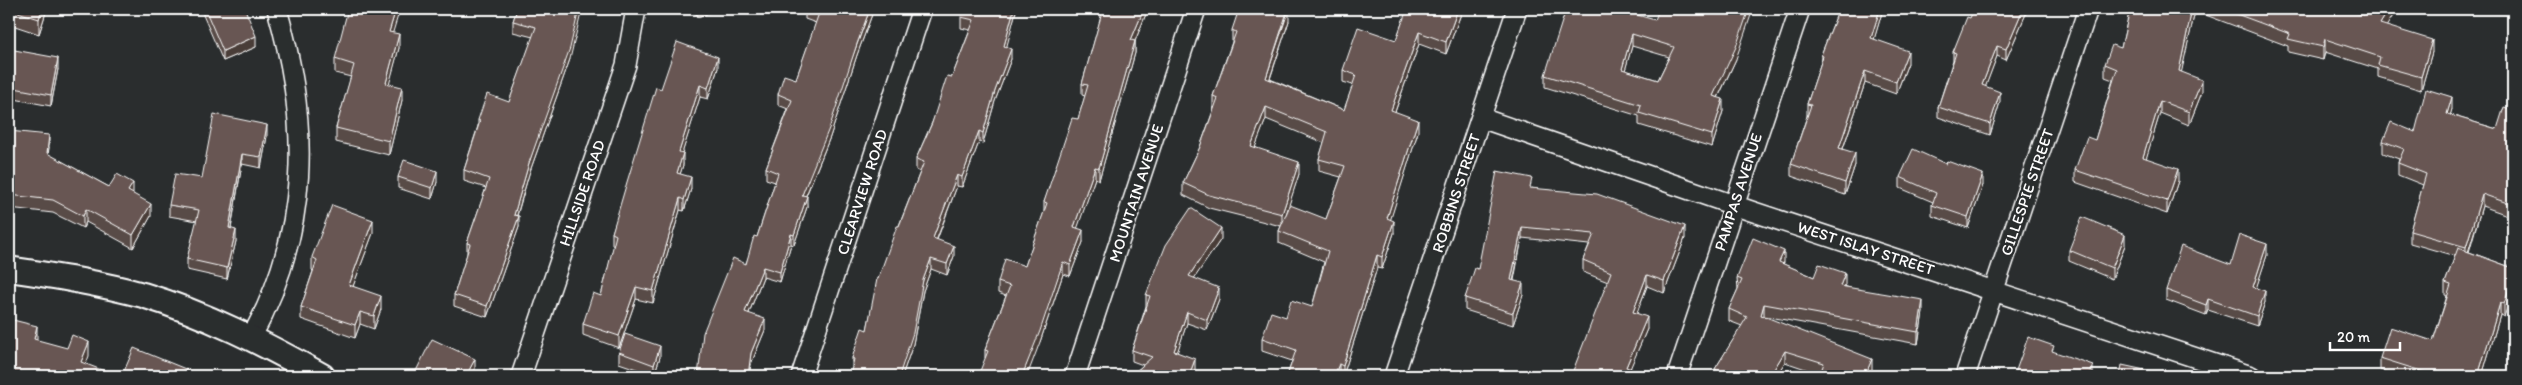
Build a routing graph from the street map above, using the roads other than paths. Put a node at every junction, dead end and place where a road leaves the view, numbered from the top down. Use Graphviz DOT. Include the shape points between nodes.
graph roads {
  1 [pos="277,9"];
  2 [pos="636,9"];
  3 [pos="922,9"];
  4 [pos="1196,9"];
  5 [pos="1517,9"];
  6 [pos="1800,9"];
  7 [pos="2088,9"];
  8 [pos="1481,118"];
  9 [pos="1733,204"];
  10 [pos="9,269"];
  11 [pos="1994,291"];
  12 [pos="251,338"];
  13 [pos="322,376"];
  14 [pos="521,376"];
  15 [pos="801,376"];
  16 [pos="1075,376"];
  17 [pos="1394,376"];
  18 [pos="1677,376"];
  19 [pos="1965,376"];
  20 [pos="2251,376"];
  1 -- 12 [label="street" via="297,93 300,137 297,196 286,254 272,296"];
  2 -- 14 [label="street, HILLSIDE ROAD" via="626,65"];
  3 -- 15 [label="street, CLEARVIEW ROAD"];
  4 -- 16 [label="street, MOUNTAIN AVENUE"];
  5 -- 8 [label="street, ROBBINS STREET"];
  6 -- 9 [label="street, PAMPAS AVENUE"];
  7 -- 11 [label="street, GILLESPIE STREET"];
  8 -- 9 [label="street, WEST ISLAY STREET"];
  8 -- 17 [label="street, ROBBINS STREET"];
  9 -- 11 [label="street, WEST ISLAY STREET"];
  9 -- 18 [label="street, PAMPAS AVENUE"];
  10 -- 12 [label="street" via="143,295 203,316"];
  11 -- 19 [label="street, GILLESPIE STREET"];
  11 -- 20 [label="street, WEST ISLAY STREET"];
  12 -- 13 [label="street"];
}
